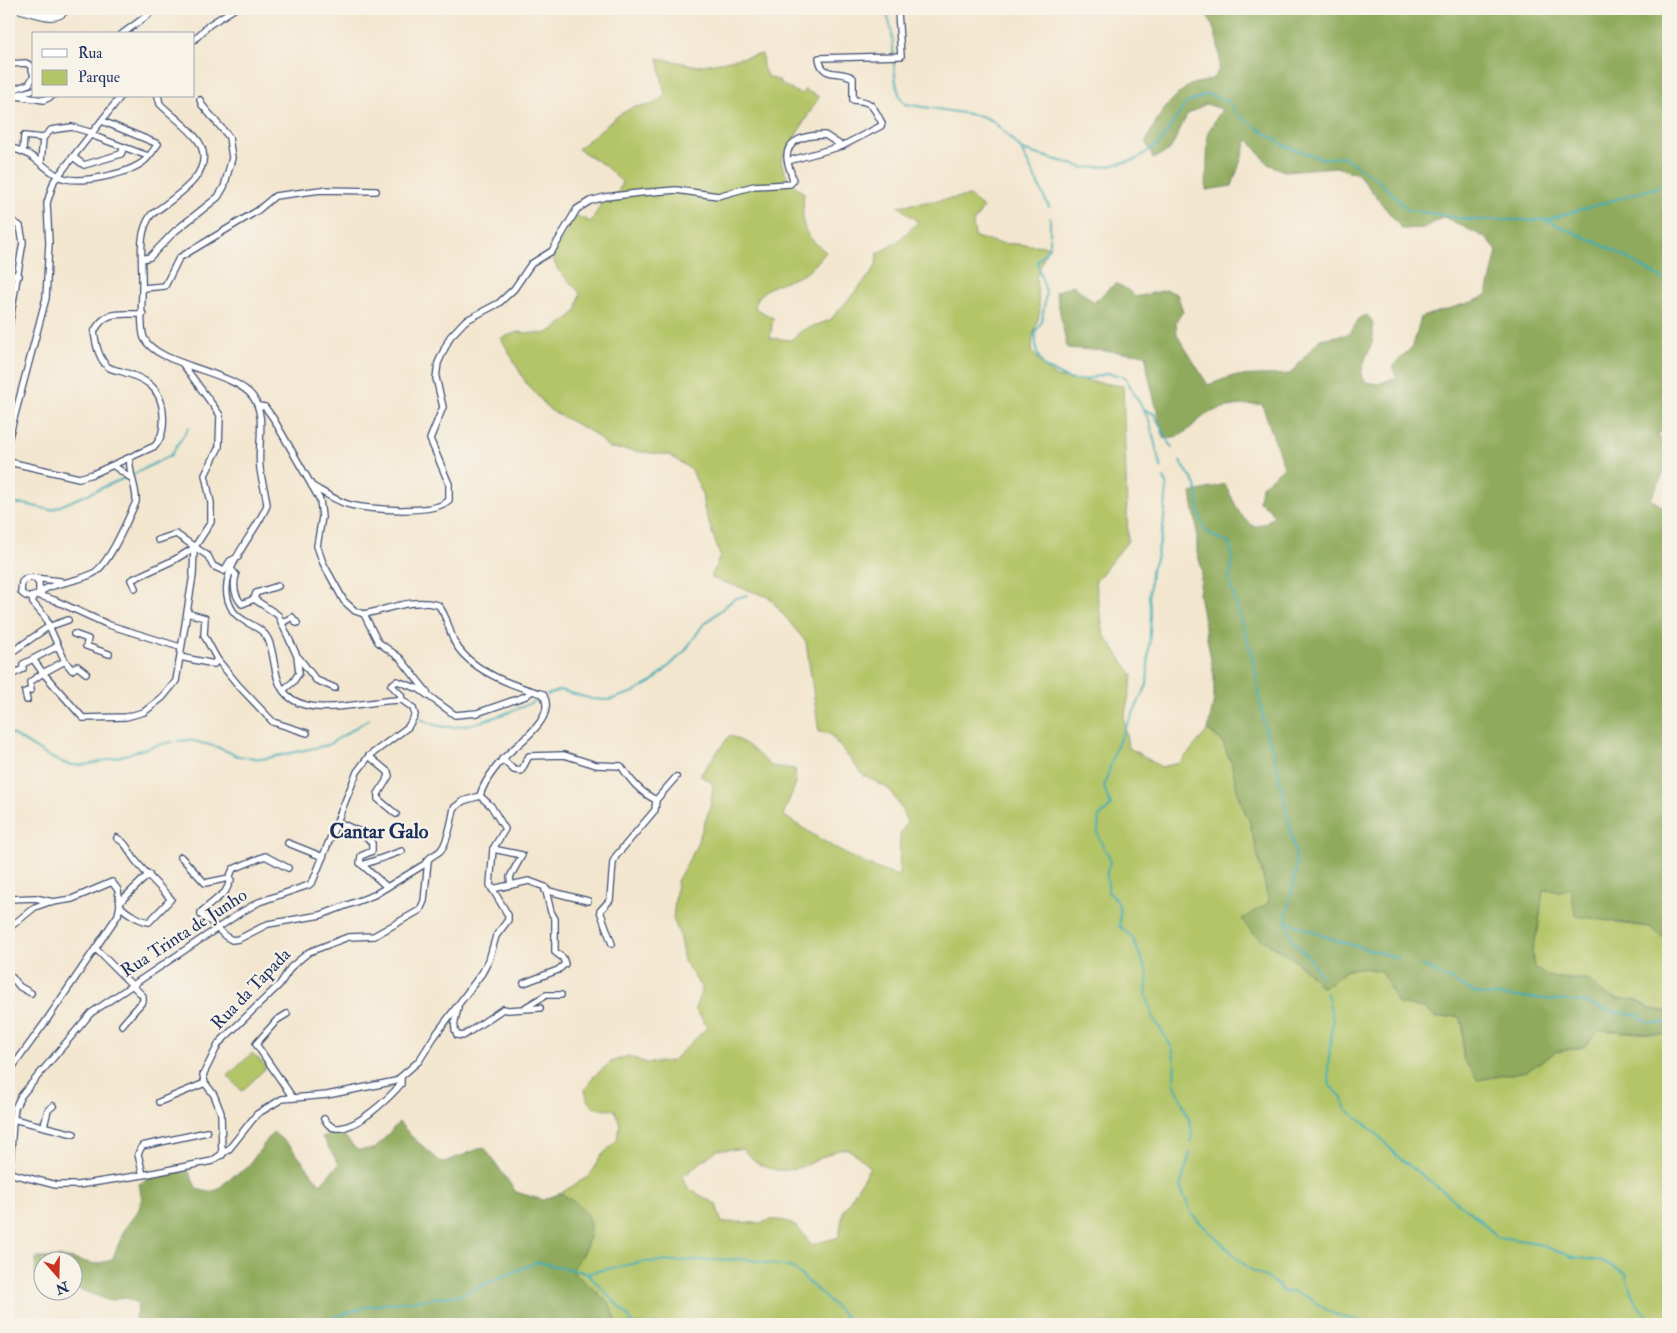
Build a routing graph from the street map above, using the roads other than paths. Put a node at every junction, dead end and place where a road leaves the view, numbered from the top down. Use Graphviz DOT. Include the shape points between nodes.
graph roads {
  1 [pos="21,9"];
  2 [pos="66,9"];
  3 [pos="153,9"];
  4 [pos="234,9"];
  5 [pos="896,9"];
  6 [pos="125,32"];
  7 [pos="195,39"];
  8 [pos="9,64"];
  9 [pos="32,69"];
  10 [pos="32,79"];
  11 [pos="9,91"];
  12 [pos="32,91"];
  13 [pos="16,96"];
  14 [pos="9,97"];
  15 [pos="48,98"];
  16 [pos="119,98"];
  17 [pos="158,98"];
  18 [pos="200,100"];
  19 [pos="102,121"];
  20 [pos="92,134"];
  21 [pos="43,138"];
  22 [pos="842,146"];
  23 [pos="124,147"];
  24 [pos="9,148"];
  25 [pos="23,150"];
  26 [pos="148,156"];
  27 [pos="73,157"];
  28 [pos="788,161"];
  29 [pos="41,162"];
  30 [pos="58,176"];
  31 [pos="376,191"];
  32 [pos="9,219"];
  33 [pos="142,259"];
  34 [pos="9,274"];
  35 [pos="19,276"];
  36 [pos="142,288"];
  37 [pos="143,314"];
  38 [pos="9,326"];
  39 [pos="181,362"];
  40 [pos="258,406"];
  41 [pos="10,425"];
  42 [pos="9,437"];
  43 [pos="130,458"];
  44 [pos="9,462"];
  45 [pos="114,466"];
  46 [pos="131,478"];
  47 [pos="312,486"];
  48 [pos="158,540"];
  49 [pos="194,548"];
  50 [pos="238,557"];
  51 [pos="231,569"];
  52 [pos="34,578"];
  53 [pos="62,582"];
  54 [pos="54,585"];
  55 [pos="278,586"];
  56 [pos="135,588"];
  57 [pos="36,595"];
  58 [pos="254,599"];
  59 [pos="54,600"];
  60 [pos="187,613"];
  61 [pos="364,614"];
  62 [pos="68,620"];
  63 [pos="282,623"];
  64 [pos="297,623"];
  65 [pos="48,627"];
  66 [pos="74,634"];
  67 [pos="58,646"];
  68 [pos="180,647"];
  69 [pos="9,654"];
  70 [pos="109,654"];
  71 [pos="297,656"];
  72 [pos="180,657"];
  73 [pos="33,659"];
  74 [pos="217,659"];
  75 [pos="65,660"];
  76 [pos="43,673"];
  77 [pos="86,673"];
  78 [pos="9,676"];
  79 [pos="335,688"];
  80 [pos="283,690"];
  81 [pos="532,691"];
  82 [pos="430,697"];
  83 [pos="27,700"];
  84 [pos="402,700"];
  85 [pos="307,732"];
  86 [pos="369,756"];
  87 [pos="502,759"];
  88 [pos="676,777"];
  89 [pos="480,796"];
  90 [pos="656,800"];
  91 [pos="396,814"];
  92 [pos="338,822"];
  93 [pos="117,838"];
  94 [pos="288,843"];
  95 [pos="493,849"];
  96 [pos="402,851"];
  97 [pos="181,857"];
  98 [pos="323,857"];
  99 [pos="428,858"];
  100 [pos="362,865"];
  101 [pos="288,868"];
  102 [pos="149,874"];
  103 [pos="229,878"];
  104 [pos="511,885"];
  105 [pos="387,887"];
  106 [pos="492,890"];
  107 [pos="546,890"];
  108 [pos="9,899"];
  109 [pos="588,901"];
  110 [pos="51,902"];
  111 [pos="120,905"];
  112 [pos="9,928"];
  113 [pos="216,928"];
  114 [pos="612,944"];
  115 [pos="96,949"];
  116 [pos="9,974"];
  117 [pos="524,983"];
  118 [pos="133,984"];
  119 [pos="31,993"];
  120 [pos="561,995"];
  121 [pos="459,1006"];
  122 [pos="524,1008"];
  123 [pos="540,1008"];
  124 [pos="287,1014"];
  125 [pos="122,1026"];
  126 [pos="9,1072"];
  127 [pos="401,1077"];
  128 [pos="205,1083"];
  129 [pos="293,1098"];
  130 [pos="159,1102"];
  131 [pos="53,1106"];
  132 [pos="12,1107"];
  133 [pos="13,1119"];
  134 [pos="324,1119"];
  135 [pos="44,1126"];
  136 [pos="207,1132"];
  137 [pos="74,1134"];
  138 [pos="222,1156"];
  139 [pos="9,1175"];
  140 [pos="143,1175"];
  141 [pos="9,1309"];
  142 [pos="12,1324"];
  1 -- 2 [label="main road" via="54,16"];
  3 -- 6 [label="street"];
  4 -- 7 [label="street" via="209,25"];
  5 -- 22 [label="street" via="901,56 819,58 823,69 830,74 853,78 853,100 867,101 882,123"];
  8 -- 9 [label="street" via="26,63"];
  10 -- 11 [label="street" via="29,84"];
  12 -- 13 [label="street"];
  13 -- 14 [label="street"];
  13 -- 15 [label="street"];
  16 -- 19 [label="street"];
  17 -- 33 [label="street" via="160,104 200,143 202,167 192,182 146,222 142,234"];
  18 -- 33 [label="street" via="229,137 232,158 224,187 218,197 174,232 150,257"];
  19 -- 20 [label="street"];
  19 -- 26 [label="street" via="158,144"];
  20 -- 21 [label="street" via="83,129 61,127 51,130"];
  20 -- 23 [label="street"];
  20 -- 27 [label="street"];
  21 -- 25 [label="street" via="24,136"];
  21 -- 29 [label="street"];
  22 -- 28 [label="street"];
  22 -- 28 [label="street" via="825,135 813,135 790,146"];
  23 -- 26 [label="street"];
  23 -- 27 [label="street" via="120,154 84,165"];
  24 -- 25 [label="street"];
  25 -- 29 [label="street"];
  26 -- 30 [label="street" via="143,162 90,181 72,181"];
  27 -- 30 [label="street"];
  28 -- 47 [label="street" via="792,182 754,186 718,196 676,190 605,197 577,209 552,251 531,264 514,289 499,303 465,321 450,338 438,363 436,378 444,407 430,439 449,484 449,500 445,504 419,510 349,504"];
  29 -- 30 [label="street"];
  30 -- 41 [label="street" via="46,203 49,243 46,298"];
  31 -- 36 [label="street" via="321,190 276,196 179,258 165,286"];
  32 -- 35 [label="street" via="20,226 23,242"];
  33 -- 36 [label="street"];
  34 -- 35 [label="street"];
  35 -- 38 [label="street"];
  36 -- 37 [label="street"];
  37 -- 39 [label="street" via="144,337 148,344"];
  37 -- 43 [label="street" via="109,316 101,319 94,332 99,355 107,367 145,379 156,388 161,399 162,437 155,446"];
  39 -- 40 [label="street" via="246,390"];
  39 -- 49 [label="street" via="220,414 219,447 205,475 211,522"];
  40 -- 47 [label="street" via="265,407 273,418"];
  40 -- 50 [label="street" via="260,468 267,505"];
  41 -- 42 [label="street"];
  43 -- 45 [label="street"];
  43 -- 46 [label="street"];
  44 -- 45 [label="street" via="79,478"];
  45 -- 46 [label="street"];
  46 -- 53 [label="street" via="136,502 106,560 93,574"];
  47 -- 61 [label="street" via="322,509 318,553 344,601"];
  48 -- 49 [label="street" via="176,534"];
  49 -- 50 [label="street" via="224,572 230,561"];
  49 -- 56 [label="street" via="131,580"];
  49 -- 60 [label="street"];
  50 -- 51 [label="street"];
  51 -- 58 [label="street" via="236,575 233,583 238,600 242,604"];
  51 -- 80 [label="street" via="226,585 230,604 238,617 266,636"];
  52 -- 53 [label="street"];
  52 -- 57 [label="street" via="40,586"];
  52 -- 57 [label="street" via="27,578 20,585 23,594"];
  53 -- 54 [label="street"];
  54 -- 57 [label="street"];
  54 -- 59 [label="street" via="50,591"];
  55 -- 58 [label="street" via="256,593"];
  57 -- 59 [label="street"];
  57 -- 65 [label="street" via="33,602 45,617"];
  58 -- 63 [label="street" via="270,608"];
  59 -- 68 [label="street" via="109,625"];
  60 -- 68 [label="street"];
  60 -- 74 [label="street" via="205,618 204,636"];
  61 -- 81 [label="street" via="413,602 438,605 465,656 477,666"];
  61 -- 82 [label="street" via="378,642 400,658"];
  62 -- 65 [label="street"];
  63 -- 64 [label="street" via="292,617"];
  63 -- 71 [label="street"];
  65 -- 67 [label="street"];
  65 -- 69 [label="street"];
  66 -- 70 [label="street" via="88,639 86,646"];
  67 -- 73 [label="street"];
  67 -- 75 [label="street"];
  68 -- 72 [label="street"];
  71 -- 79 [label="street" via="316,680"];
  71 -- 80 [label="street" via="299,673"];
  72 -- 74 [label="street" via="214,664"];
  72 -- 76 [label="street" via="176,681 163,697 144,712 126,717 83,718"];
  73 -- 76 [label="street"];
  73 -- 78 [label="street"];
  74 -- 85 [label="street" via="273,722"];
  75 -- 76 [label="street"];
  75 -- 77 [label="street" via="72,670 77,666"];
  76 -- 83 [label="street" via="30,682 31,690 25,692"];
  80 -- 84 [label="street" via="294,702 317,708"];
  81 -- 82 [label="street" via="465,716 455,715"];
  81 -- 87 [label="street" via="543,694 546,714"];
  82 -- 84 [label="street" via="419,689 396,681 391,685"];
  84 -- 86 [label="street, Rua Trinta de Junho" via="413,708 416,715 408,727"];
  86 -- 91 [label="street" via="388,772 378,799"];
  86 -- 92 [label="street, Rua Trinta de Junho" via="358,772"];
  87 -- 89 [label="street"];
  87 -- 90 [label="street" via="514,770 521,771 529,756 555,754 596,765 621,766 645,795"];
  88 -- 90 [label="street"];
  89 -- 95 [label="street" via="491,806 505,829"];
  89 -- 99 [label="street" via="463,801 454,808 440,850"];
  90 -- 114 [label="street" via="655,810 613,862 610,900 600,911"];
  92 -- 98 [label="street, Rua Trinta de Junho"];
  92 -- 100 [label="street" via="362,833 372,843 372,851 360,856"];
  93 -- 102 [label="street" via="127,844 133,857"];
  94 -- 98 [label="street"];
  95 -- 104 [label="street" via="522,854 510,877"];
  95 -- 106 [label="street" via="490,867"];
  96 -- 100 [label="street"];
  97 -- 103 [label="street" via="205,883"];
  98 -- 113 [label="street, Rua Trinta de Junho" via="309,885 259,902"];
  99 -- 105 [label="street" via="425,864"];
  99 -- 128 [label="street, Rua da Tapada" via="420,910 374,936 348,937 321,945 300,959 280,984 219,1043 203,1075"];
  100 -- 105 [label="street"];
  101 -- 103 [label="street" via="265,856 233,869"];
  102 -- 111 [label="street"];
  102 -- 111 [label="street" via="171,899 149,922 142,921"];
  103 -- 113 [label="street" via="230,885 225,892 201,912 203,918"];
  104 -- 106 [label="street"];
  104 -- 107 [label="street" via="529,882"];
  105 -- 113 [label="street" via="321,915 268,924 239,940 232,940"];
  106 -- 121 [label="street" via="508,920 496,936 490,960"];
  107 -- 109 [label="street"];
  107 -- 117 [label="street" via="555,919 555,952 565,964 558,970"];
  108 -- 110 [label="street" via="35,898"];
  110 -- 111 [label="street" via="72,899 112,882 118,890"];
  110 -- 112 [label="street" via="35,907"];
  111 -- 115 [label="street" via="118,914"];
  113 -- 118 [label="street, Rua Trinta de Junho"];
  115 -- 118 [label="street"];
  115 -- 126 [label="street"];
  116 -- 119 [label="street" via="20,987"];
  118 -- 125 [label="street" via="144,996 143,1001"];
  118 -- 132 [label="street, Rua Trinta de Junho" via="79,1025"];
  120 -- 122 [label="street" via="546,995"];
  121 -- 122 [label="street" via="455,1032 463,1036 503,1009"];
  121 -- 127 [label="street" via="419,1061"];
  122 -- 123 [label="street"];
  124 -- 129 [label="street" via="277,1020 256,1044"];
  127 -- 129 [label="street" via="391,1083"];
  127 -- 134 [label="street" via="401,1084 394,1093 359,1121 336,1128 329,1126"];
  128 -- 130 [label="street"];
  128 -- 138 [label="street" via="221,1113"];
  129 -- 138 [label="street" via="282,1099 257,1114"];
  131 -- 135 [label="street" via="48,1110"];
  132 -- 133 [label="street, Rua Trinta de Junho"];
  133 -- 135 [label="street"];
  133 -- 139 [label="street, Rua Trinta de Junho"];
  135 -- 137 [label="street"];
  136 -- 140 [label="street" via="142,1146 138,1154"];
  138 -- 140 [label="street" via="212,1161"];
  139 -- 140 [label="street" via="64,1185 85,1185"];
  141 -- 142 [label="street"];
}
